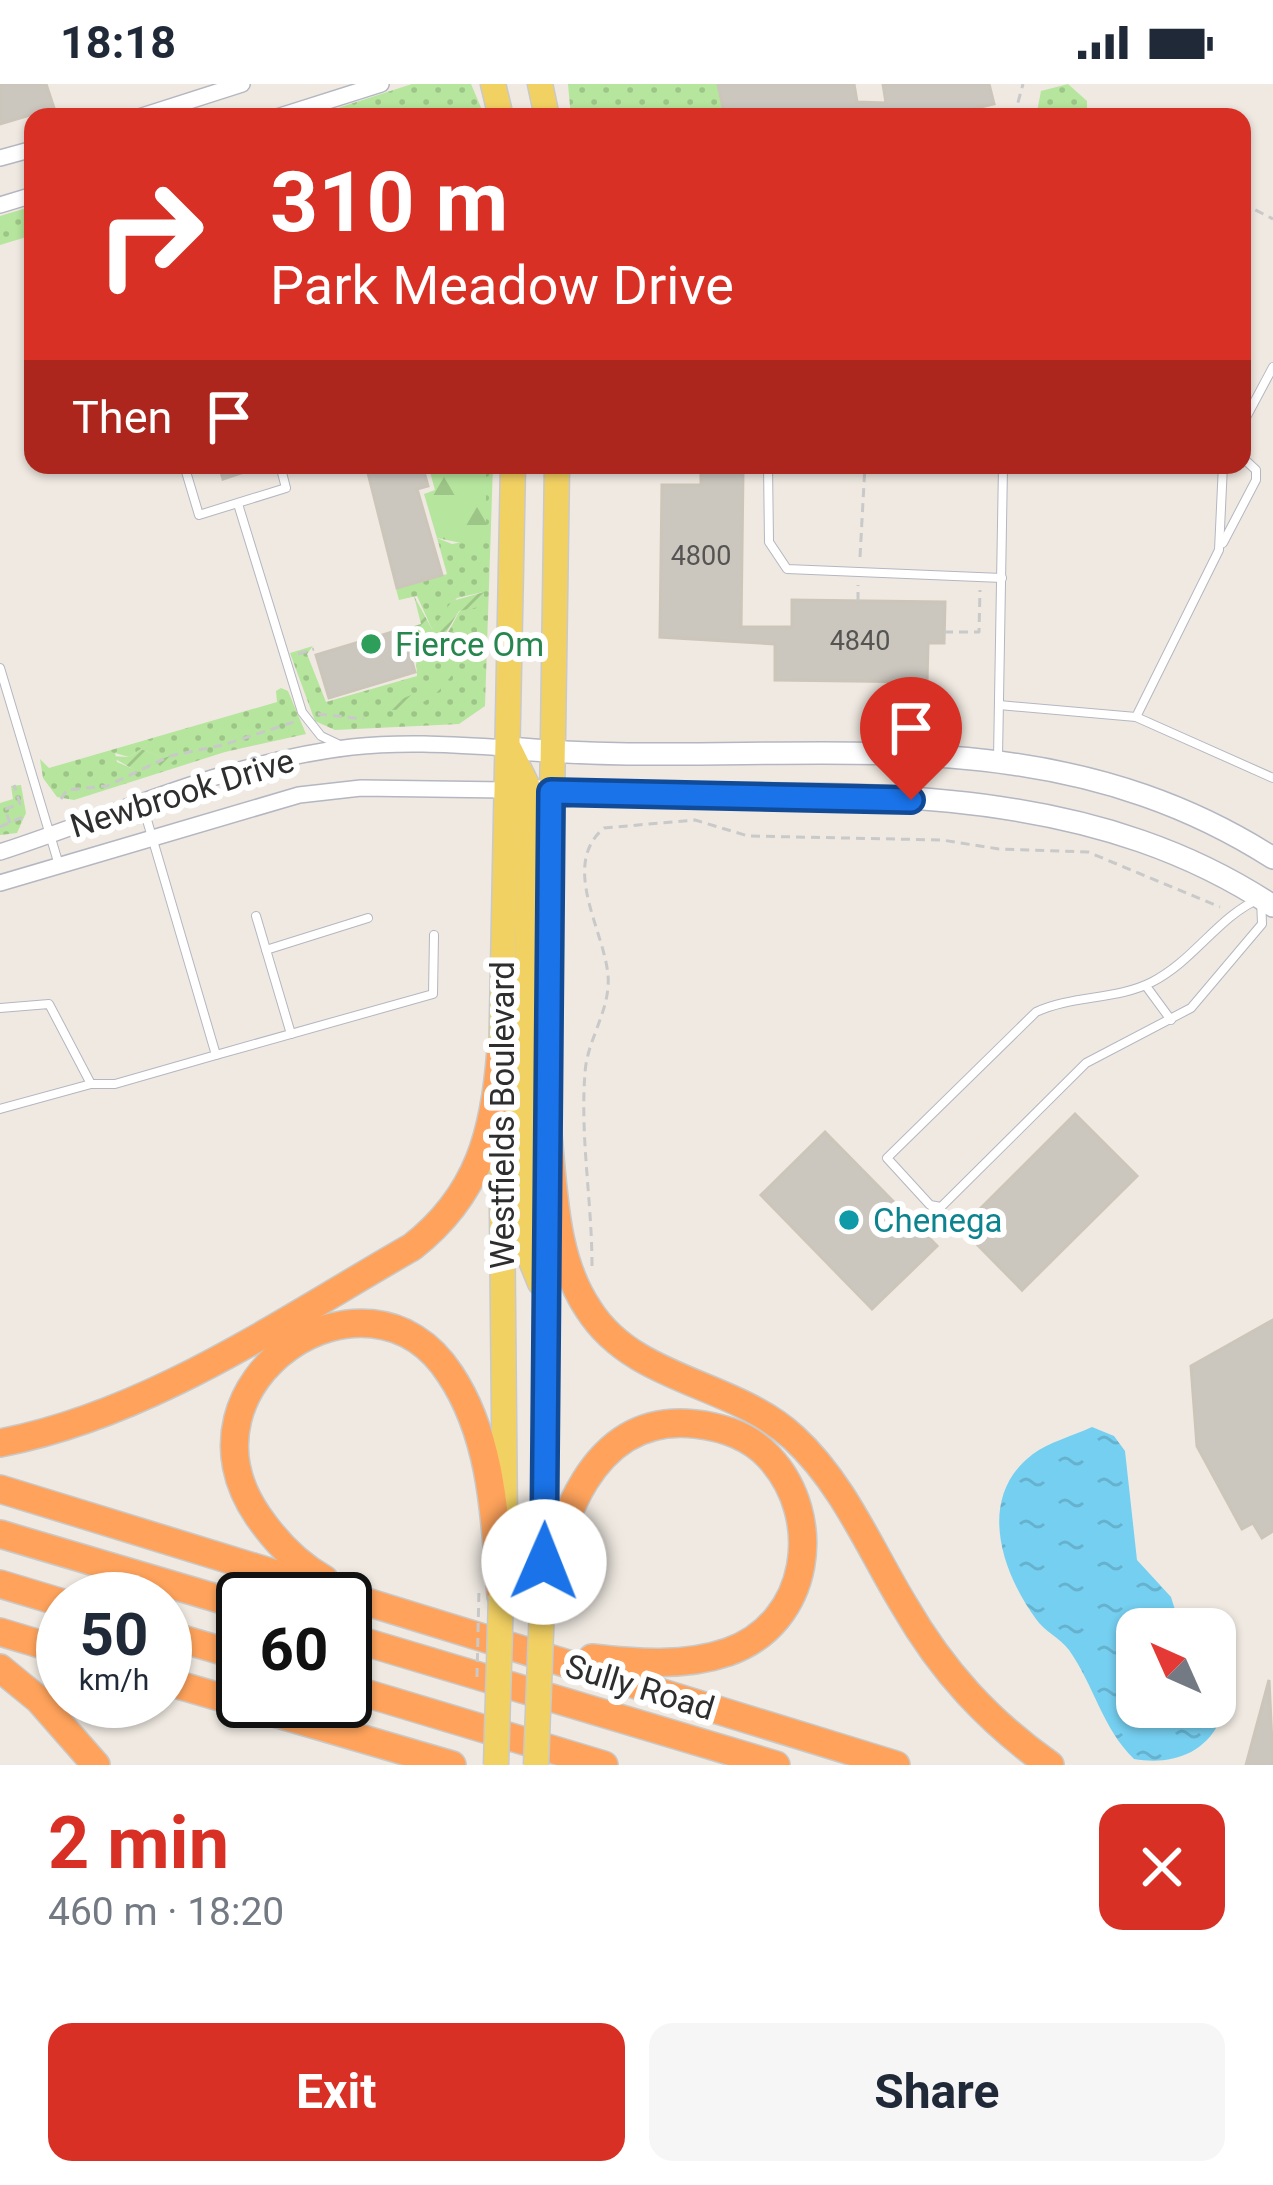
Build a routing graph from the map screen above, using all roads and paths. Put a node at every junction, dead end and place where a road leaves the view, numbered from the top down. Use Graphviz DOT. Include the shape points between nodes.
graph roads {
  1 [pos="242,84"];
  2 [pos="381,84"];
  3 [pos="185,108"];
  4 [pos="305,108"];
  5 [pos="1273,367"];
  6 [pos="1251,407"];
  7 [pos="1251,465"];
  8 [pos="187,474"];
  9 [pos="282,474"];
  10 [pos="513,474"];
  11 [pos="556,474"];
  12 [pos="768,474"];
  13 [pos="865,474"];
  14 [pos="1003,474"];
  15 [pos="1223,474"];
  16 [pos="238,504"];
  17 [pos="1220,550"];
  18 [pos="859,574"];
  19 [pos="1001,578"];
  20 [pos="858,601"];
  21 [pos="314,649"];
  22 [pos="0,668"];
  23 [pos="302,671"];
  24 [pos="311,705"];
  25 [pos="999,705"];
  26 [pos="1136,717"];
  27 [pos="300,719"];
  28 [pos="364,719"];
  29 [pos="347,748"];
  30 [pos="509,748"];
  31 [pos="551,752"];
  32 [pos="998,759"];
  33 [pos="1273,778"];
  34 [pos="14,785"];
  35 [pos="73,789"];
  36 [pos="529,791"];
  37 [pos="61,799"];
  38 [pos="74,800"];
  39 [pos="141,801"];
  40 [pos="25,816"];
  41 [pos="10,823"];
  42 [pos="0,827"];
  43 [pos="50,834"];
  44 [pos="151,838"];
  45 [pos="0,852"];
  46 [pos="1271,852"];
  47 [pos="59,866"];
  48 [pos="0,884"];
  49 [pos="1267,902"];
  50 [pos="1233,910"];
  51 [pos="256,916"];
  52 [pos="368,918"];
  53 [pos="434,935"];
  54 [pos="266,950"];
  55 [pos="1146,986"];
  56 [pos="0,1008"];
  57 [pos="1171,1020"];
  58 [pos="291,1034"];
  59 [pos="501,1049"];
  60 [pos="216,1055"];
  61 [pos="92,1084"];
  62 [pos="0,1109"];
  63 [pos="547,1126"];
  64 [pos="592,1273"];
  65 [pos="545,1294"];
  66 [pos="0,1443"];
  67 [pos="0,1490"];
  68 [pos="0,1534"];
  69 [pos="0,1584"];
  70 [pos="36,1595"];
  71 [pos="501,1596"];
  72 [pos="216,1598"];
  73 [pos="542,1606"];
  74 [pos="388,1608"];
  75 [pos="0,1632"];
  76 [pos="36,1643"];
  77 [pos="372,1644"];
  78 [pos="532,1652"];
  79 [pos="0,1668"];
  80 [pos="192,1689"];
  81 [pos="372,1696"];
  82 [pos="96,1765"];
  83 [pos="452,1765"];
  84 [pos="496,1765"];
  85 [pos="536,1765"];
  86 [pos="604,1765"];
  87 [pos="776,1765"];
  88 [pos="896,1765"];
  89 [pos="1050,1765"];
  1 -- 3 [label="street"];
  2 -- 4 [label="street"];
  5 -- 6 [label="lane"];
  7 -- 17 [label="lane" via="1256,480"];
  8 -- 16 [label="lane" via="199,515"];
  9 -- 16 [label="lane" via="286,488"];
  10 -- 30 [label="main road, Westfields Boulevard"];
  11 -- 31 [label="main road, Westfields Boulevard"];
  12 -- 18 [label="lane" via="775,558 795,572"];
  13 -- 18 [label="path"];
  14 -- 19 [label="lane"];
  15 -- 17 [label="lane"];
  16 -- 29 [label="lane" via="288,675 312,727"];
  17 -- 26 [label="lane"];
  18 -- 19 [label="lane"];
  18 -- 20 [label="path"];
  19 -- 25 [label="lane"];
  21 -- 23 [label="path" via="296,654"];
  22 -- 43 [label="lane"];
  24 -- 28 [label="path" via="321,714"];
  25 -- 26 [label="lane"];
  25 -- 32 [label="lane"];
  26 -- 33 [label="lane"];
  27 -- 35 [label="path" via="170,756 107,786"];
  29 -- 30 [label="street, Newbrook Drive"];
  29 -- 39 [label="street, Newbrook Drive" via="250,766"];
  30 -- 31 [label="street, Newbrook Drive"];
  30 -- 36 [label="main road, Westfields Boulevard"];
  31 -- 32 [label="street, Newbrook Drive"];
  31 -- 36 [label="main road, Westfields Boulevard"];
  32 -- 46 [label="street, Newbrook Drive" via="1147,793"];
  34 -- 41 [label="path" via="20,804 4,808"];
  35 -- 37 [label="path"];
  35 -- 38 [label="path"];
  36 -- 44 [label="street, Newbrook Drive" via="327,790"];
  36 -- 49 [label="street" via="1013,806 1138,838"];
  36 -- 59 [label="main road, Westfields Boulevard"];
  36 -- 63 [label="main road, Westfields Boulevard"];
  36 -- 65 [label="main road" via="523,1241"];
  39 -- 43 [label="street, Newbrook Drive"];
  39 -- 44 [label="lane"];
  40 -- 41 [label="path"];
  41 -- 42 [label="path"];
  43 -- 45 [label="street, Newbrook Drive"];
  43 -- 47 [label="lane"];
  44 -- 47 [label="street, Newbrook Drive"];
  44 -- 60 [label="lane"];
  47 -- 48 [label="street, Newbrook Drive"];
  49 -- 50 [label="lane"];
  49 -- 57 [label="lane" via="1254,936 1205,995"];
  50 -- 55 [label="lane" via="1190,958"];
  50 -- 64 [label="path" via="1088,852 748,836 695,820 604,829 586,856 587,902 609,979 584,1077"];
  51 -- 54 [label="lane"];
  52 -- 54 [label="lane"];
  53 -- 58 [label="lane" via="433,994"];
  54 -- 58 [label="lane"];
  55 -- 57 [label="lane"];
  55 -- 57 [label="lane" via="1036,1012 887,1158 940,1207 1085,1063"];
  56 -- 61 [label="lane" via="49,1004"];
  58 -- 60 [label="lane"];
  59 -- 66 [label="highway" via="484,1155 438,1226 154,1391 93,1419"];
  59 -- 71 [label="main road, Westfields Boulevard"];
  60 -- 61 [label="lane"];
  61 -- 62 [label="lane"];
  63 -- 65 [label="main road, Westfields Boulevard"];
  63 -- 89 [label="highway" via="563,1256 602,1328 637,1357 728,1394 797,1441 838,1491 939,1660 968,1697"];
  65 -- 73 [label="main road, Westfields Boulevard"];
  67 -- 74 [label="highway"];
  68 -- 72 [label="highway"];
  69 -- 70 [label="highway"];
  71 -- 74 [label="highway" via="493,1494 451,1375 406,1335 362,1324 328,1328 271,1359 250,1387 235,1426 236,1466 251,1505 296,1560"];
  71 -- 84 [label="main road, Westfields Boulevard, bridge"];
  73 -- 78 [label="highway" via="574,1495 612,1448 644,1431 677,1423 740,1436 770,1457 797,1501 804,1531 798,1582 750,1641 683,1661"];
  73 -- 85 [label="main road, Westfields Boulevard, bridge"];
  74 -- 78 [label="highway"];
  75 -- 76 [label="highway"];
  77 -- 87 [label="highway, Sully Road"];
  78 -- 88 [label="highway"];
  79 -- 82 [label="highway"];
  80 -- 83 [label="highway"];
  81 -- 86 [label="highway"];
}
